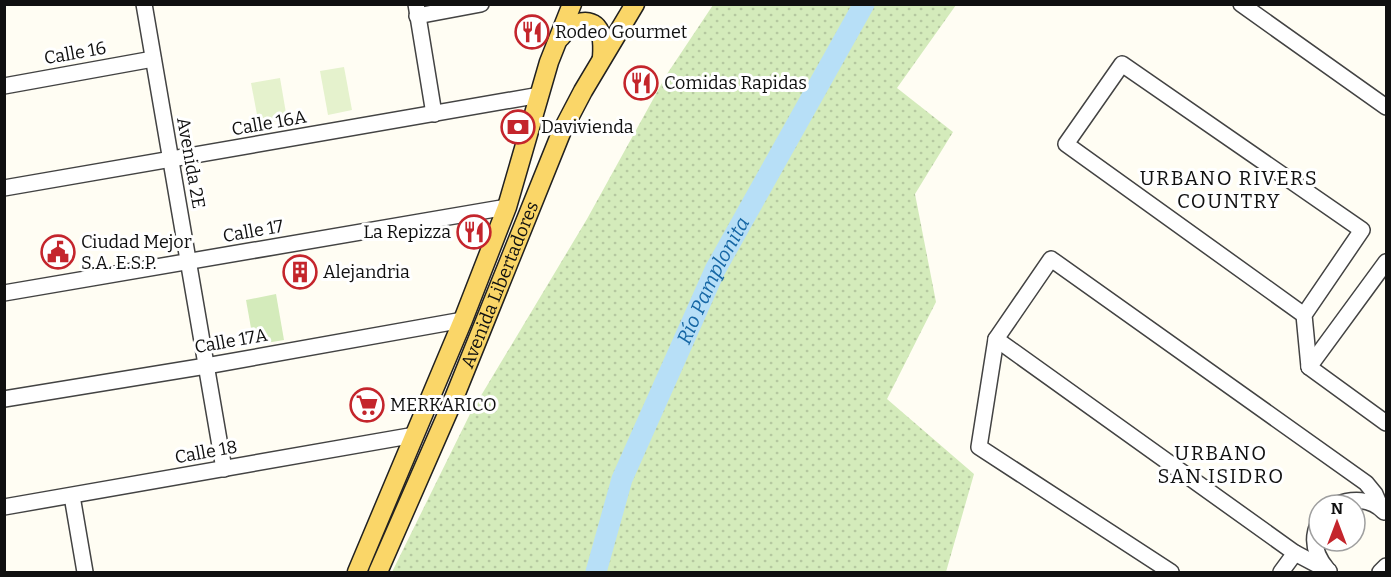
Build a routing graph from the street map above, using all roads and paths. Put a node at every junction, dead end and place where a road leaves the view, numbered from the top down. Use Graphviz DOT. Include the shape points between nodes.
graph roads {
  1 [pos="144,4"];
  2 [pos="481,4"];
  3 [pos="572,4"];
  4 [pos="635,4"];
  5 [pos="1241,4"];
  6 [pos="417,10"];
  7 [pos="558,40"];
  8 [pos="602,58"];
  9 [pos="153,59"];
  10 [pos="4,86"];
  11 [pos="540,95"];
  12 [pos="1386,107"];
  13 [pos="434,114"];
  14 [pos="171,160"];
  15 [pos="4,188"];
  16 [pos="507,207"];
  17 [pos="188,262"];
  18 [pos="1386,262"];
  19 [pos="4,293"];
  20 [pos="1304,315"];
  21 [pos="463,320"];
  22 [pos="996,339"];
  23 [pos="206,366"];
  24 [pos="1309,367"];
  25 [pos="4,399"];
  26 [pos="1386,423"];
  27 [pos="415,435"];
  28 [pos="224,469"];
  29 [pos="72,496"];
  30 [pos="1367,502"];
  31 [pos="4,507"];
  32 [pos="1384,511"];
  33 [pos="1295,553"];
  34 [pos="1317,553"];
  35 [pos="1386,566"];
  36 [pos="1330,572"];
  37 [pos="85,573"];
  38 [pos="357,573"];
  39 [pos="378,573"];
  40 [pos="1171,573"];
  41 [pos="1281,573"];
  42 [pos="1380,573"];
  1 -- 9 [label="street, Avenida 2E"];
  2 -- 6 [label="street"];
  3 -- 7 [label="main road, Avenida Libertadores"];
  4 -- 8 [label="main road, Avenida Libertadores"];
  5 -- 12 [label="street"];
  6 -- 13 [label="street"];
  7 -- 8 [label="main road" via="572,26 589,22 602,38"];
  7 -- 11 [label="main road, Avenida Libertadores"];
  8 -- 39 [label="main road, Avenida Libertadores" via="561,133 452,403"];
  9 -- 10 [label="street, Calle 16"];
  9 -- 14 [label="street, Avenida 2E"];
  11 -- 13 [label="street, Calle 16A"];
  11 -- 16 [label="main road, Avenida Libertadores"];
  13 -- 14 [label="street, Calle 16A"];
  14 -- 15 [label="street, Calle 16A"];
  14 -- 17 [label="street, Avenida 2E"];
  16 -- 17 [label="street, Calle 17"];
  16 -- 21 [label="main road, Avenida Libertadores"];
  17 -- 19 [label="street, Calle 17"];
  17 -- 23 [label="street, Avenida 2E"];
  18 -- 24 [label="street"];
  20 -- 20 [label="street" via="1362,230 1122,64 1066,144"];
  20 -- 24 [label="street"];
  21 -- 23 [label="street, Calle 17A"];
  21 -- 27 [label="main road, Avenida Libertadores"];
  22 -- 32 [label="street" via="1051,259 1366,483"];
  22 -- 33 [label="street"];
  22 -- 40 [label="street" via="979,447"];
  23 -- 25 [label="street, Calle 17A"];
  23 -- 28 [label="street, Avenida 2E"];
  24 -- 26 [label="street"];
  27 -- 28 [label="street, Calle 18"];
  27 -- 38 [label="main road, Avenida Libertadores"];
  28 -- 29 [label="street, Calle 18"];
  29 -- 31 [label="street, Calle 18"];
  29 -- 37 [label="street"];
  30 -- 32 [label="street"];
  33 -- 36 [label="street"];
  33 -- 41 [label="street"];
  34 -- 36 [label="street"];
  35 -- 42 [label="street"];
}
